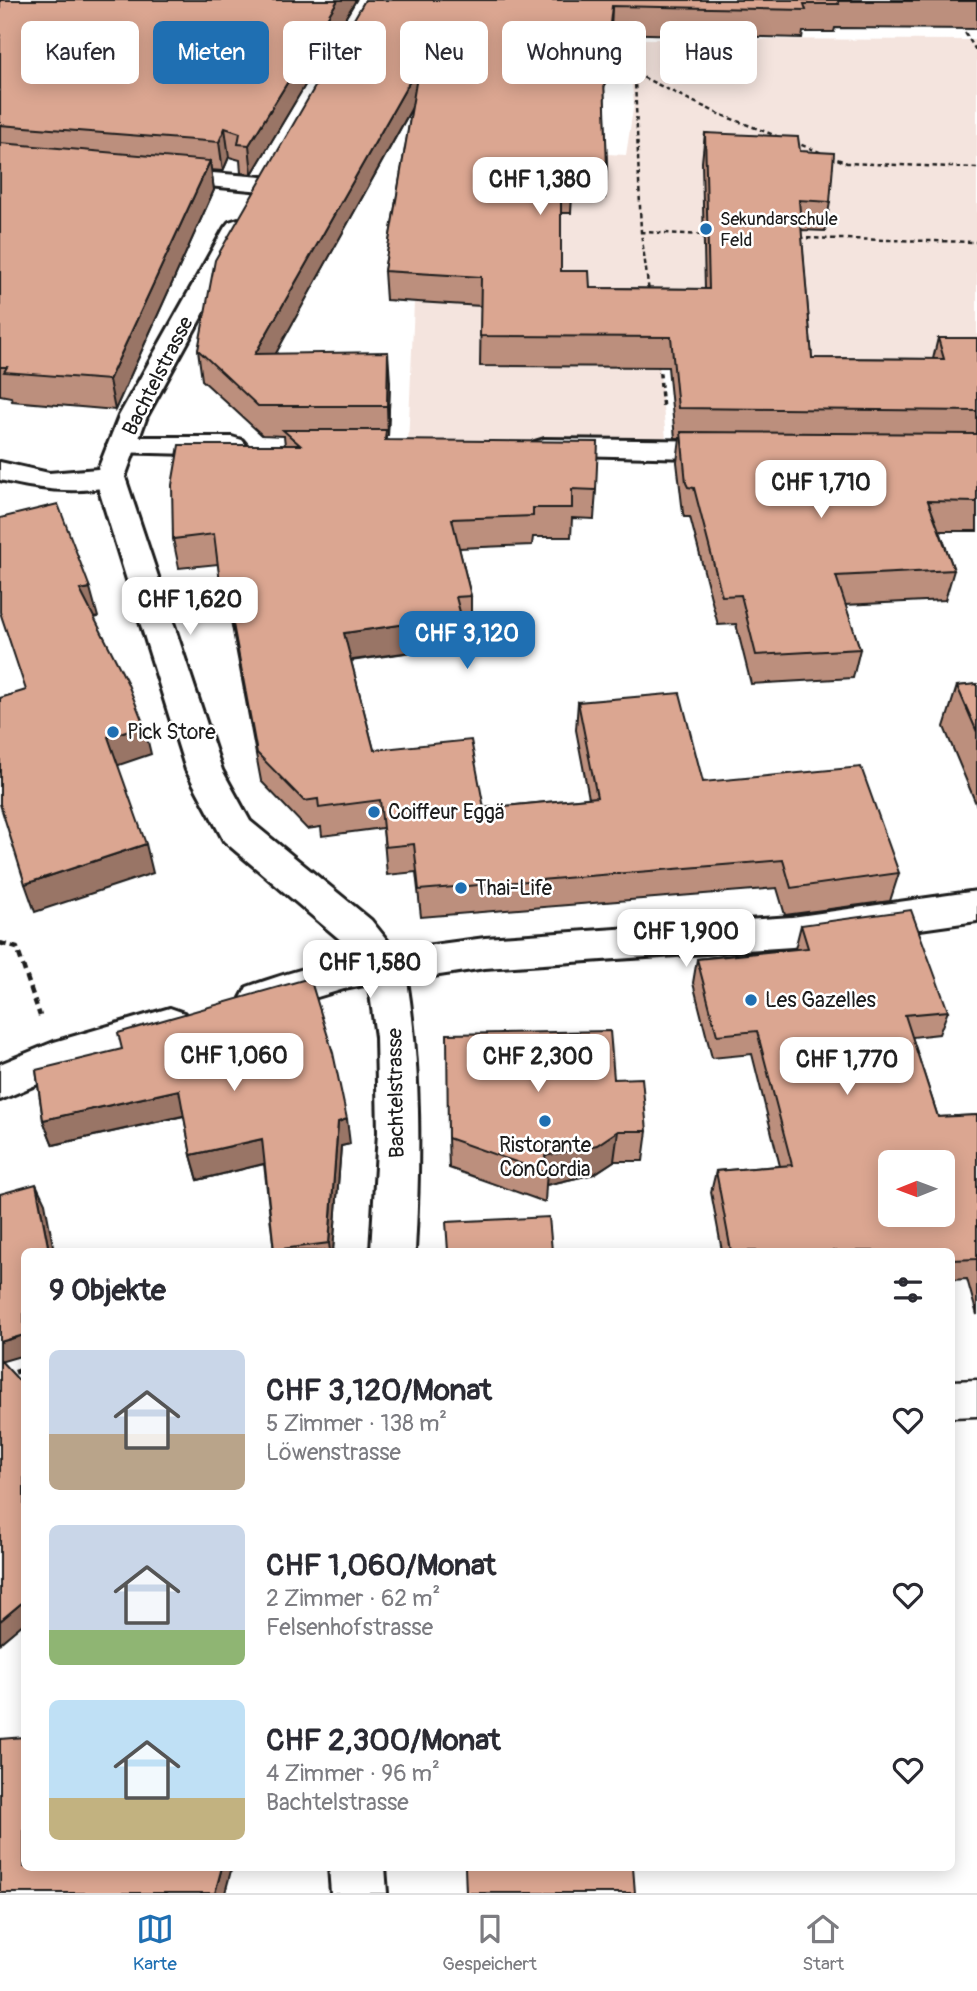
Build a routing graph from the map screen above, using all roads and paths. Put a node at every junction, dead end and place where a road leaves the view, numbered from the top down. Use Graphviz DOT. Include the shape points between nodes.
graph roads {
  1 [pos="958,20"];
  2 [pos="975,46"];
  3 [pos="977,52"];
  4 [pos="646,79"];
  5 [pos="636,84"];
  6 [pos="977,167"];
  7 [pos="143,174"];
  8 [pos="641,232"];
  9 [pos="714,235"];
  10 [pos="797,238"];
  11 [pos="977,242"];
  12 [pos="650,297"];
  13 [pos="659,362"];
  14 [pos="122,446"];
  15 [pos="261,446"];
  16 [pos="517,448"];
  17 [pos="667,450"];
  18 [pos="761,450"];
  19 [pos="0,471"];
  20 [pos="110,477"];
  21 [pos="977,906"];
  22 [pos="0,943"];
  23 [pos="386,967"];
  24 [pos="54,1059"];
  25 [pos="0,1083"];
  26 [pos="393,1248"];
  27 [pos="21,1370"];
  28 [pos="0,1378"];
  29 [pos="977,1398"];
  30 [pos="955,1399"];
  31 [pos="356,1871"];
  32 [pos="359,1893"];
  1 -- 2 [label="path"];
  2 -- 3 [label="path"];
  4 -- 6 [label="path" via="719,114 847,163"];
  5 -- 8 [label="path"];
  7 -- 14 [label="street, Bachtelstrasse" via="269,173 133,416"];
  8 -- 9 [label="path"];
  8 -- 12 [label="path"];
  10 -- 11 [label="path"];
  13 -- 17 [label="path"];
  14 -- 15 [label="street"];
  14 -- 20 [label="street, Bachtelstrasse"];
  16 -- 17 [label="street"];
  17 -- 18 [label="street"];
  19 -- 20 [label="street" via="49,482"];
  20 -- 23 [label="street, Bachtelstrasse" via="204,770 237,831 348,923"];
  21 -- 23 [label="street" via="792,932 485,953"];
  22 -- 24 [label="path" via="17,948"];
  23 -- 24 [label="street" via="344,973"];
  23 -- 26 [label="street, Bachtelstrasse" via="396,1037 399,1132"];
  24 -- 25 [label="street"];
  27 -- 28 [label="path"];
  29 -- 30 [label="lane"];
  31 -- 32 [label="street"];
}
